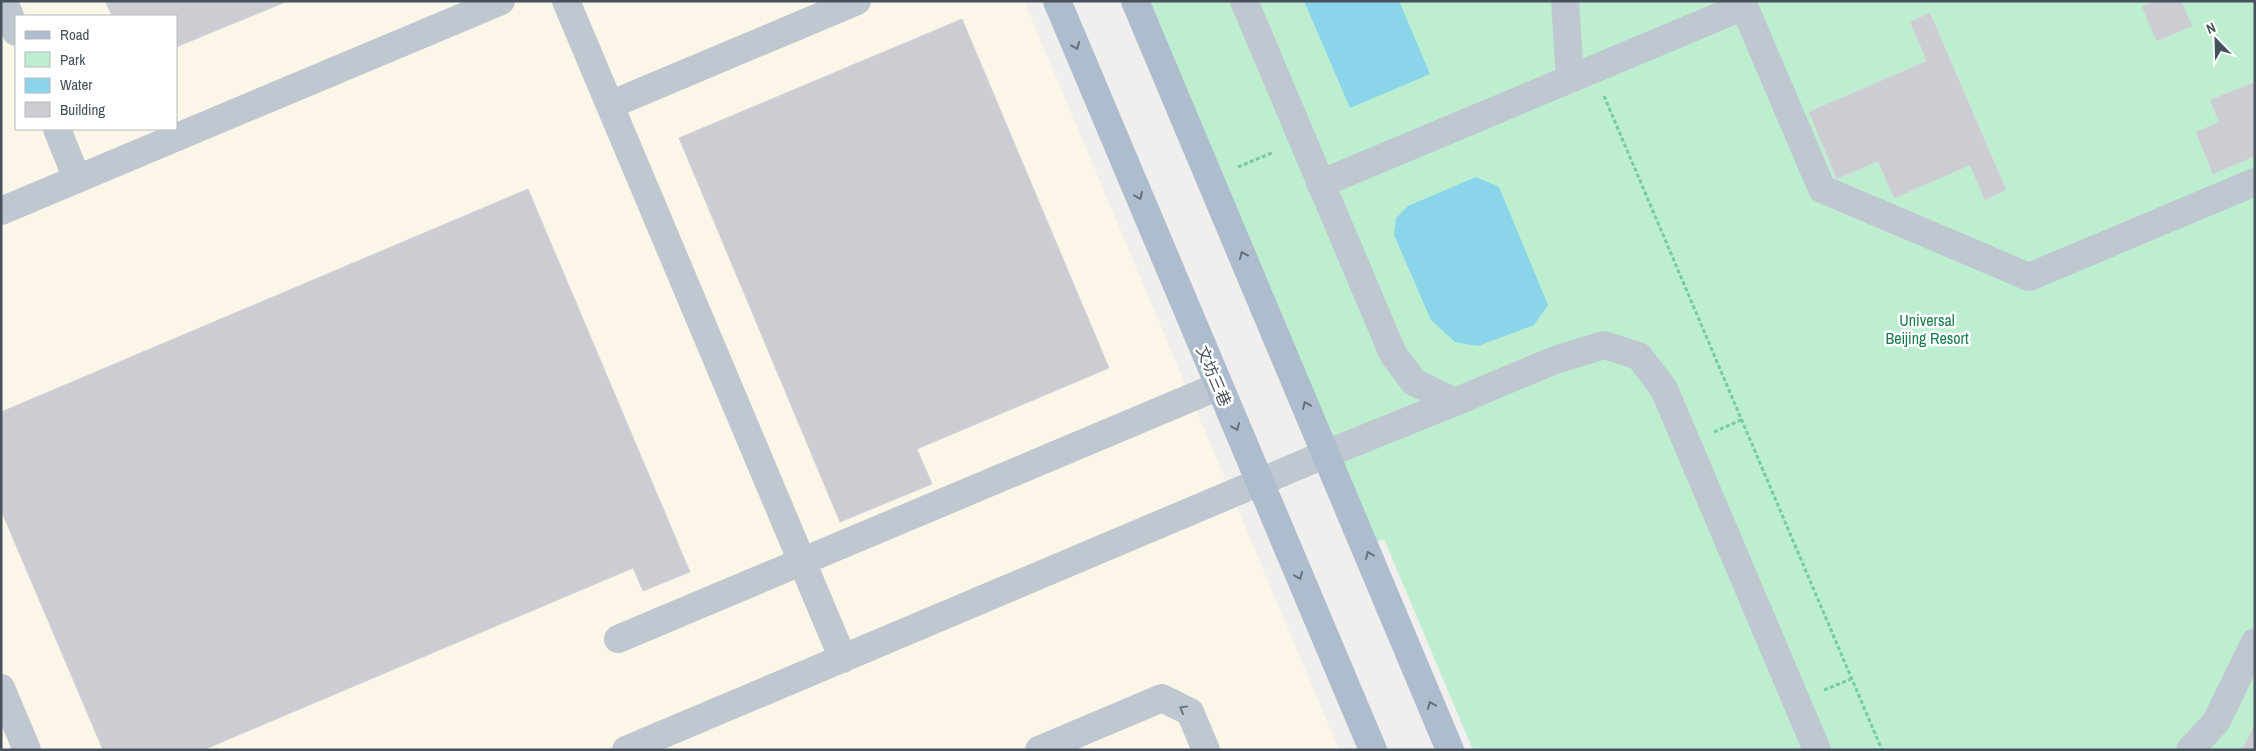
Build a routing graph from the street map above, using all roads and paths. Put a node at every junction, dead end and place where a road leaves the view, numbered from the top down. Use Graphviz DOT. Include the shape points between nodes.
graph roads {
  1 [pos="4,1"];
  2 [pos="501,1"];
  3 [pos="566,1"];
  4 [pos="857,1"];
  5 [pos="1057,1"];
  6 [pos="1135,1"];
  7 [pos="1244,1"];
  8 [pos="1565,1"];
  9 [pos="1748,3"];
  10 [pos="15,29"];
  11 [pos="1581,74"];
  12 [pos="610,105"];
  13 [pos="56,130"];
  14 [pos="77,179"];
  15 [pos="2255,182"];
  16 [pos="1320,184"];
  17 [pos="1,211"];
  18 [pos="1219,386"];
  19 [pos="1455,402"];
  20 [pos="1326,454"];
  21 [pos="1259,482"];
  22 [pos="802,562"];
  23 [pos="618,639"];
  24 [pos="2255,642"];
  25 [pos="843,659"];
  26 [pos="1,688"];
  27 [pos="27,750"];
  28 [pos="626,750"];
  29 [pos="1038,750"];
  30 [pos="1206,750"];
  31 [pos="1373,750"];
  32 [pos="1450,750"];
  33 [pos="1817,750"];
  34 [pos="1882,750"];
  35 [pos="2190,750"];
  1 -- 10 [label="lane"];
  2 -- 14 [label="lane"];
  3 -- 12 [label="lane"];
  4 -- 12 [label="lane"];
  5 -- 18 [label="main road, 文坊三巷, one-way"];
  20 -- 6 [label="main road, one-way"];
  7 -- 16 [label="lane"];
  8 -- 11 [label="lane"];
  9 -- 11 [label="lane"];
  9 -- 15 [label="lane" via="1822,189 2029,277"];
  11 -- 16 [label="lane"];
  11 -- 34 [label="path"];
  12 -- 22 [label="lane"];
  13 -- 14 [label="lane"];
  14 -- 17 [label="lane"];
  16 -- 19 [label="lane" via="1392,354 1414,382"];
  18 -- 21 [label="main road, 文坊三巷, one-way"];
  18 -- 22 [label="lane"];
  19 -- 20 [label="lane"];
  19 -- 33 [label="lane" via="1555,360 1604,345 1639,356 1664,389"];
  20 -- 21 [label="lane"];
  32 -- 20 [label="main road, one-way"];
  21 -- 25 [label="lane"];
  21 -- 31 [label="main road, 文坊三巷, one-way"];
  22 -- 23 [label="lane"];
  22 -- 25 [label="lane"];
  24 -- 35 [label="lane" via="2216,722"];
  25 -- 28 [label="lane"];
  26 -- 27 [label="lane"];
  30 -- 29 [label="lane, one-way" via="1190,712 1162,698"];
}
